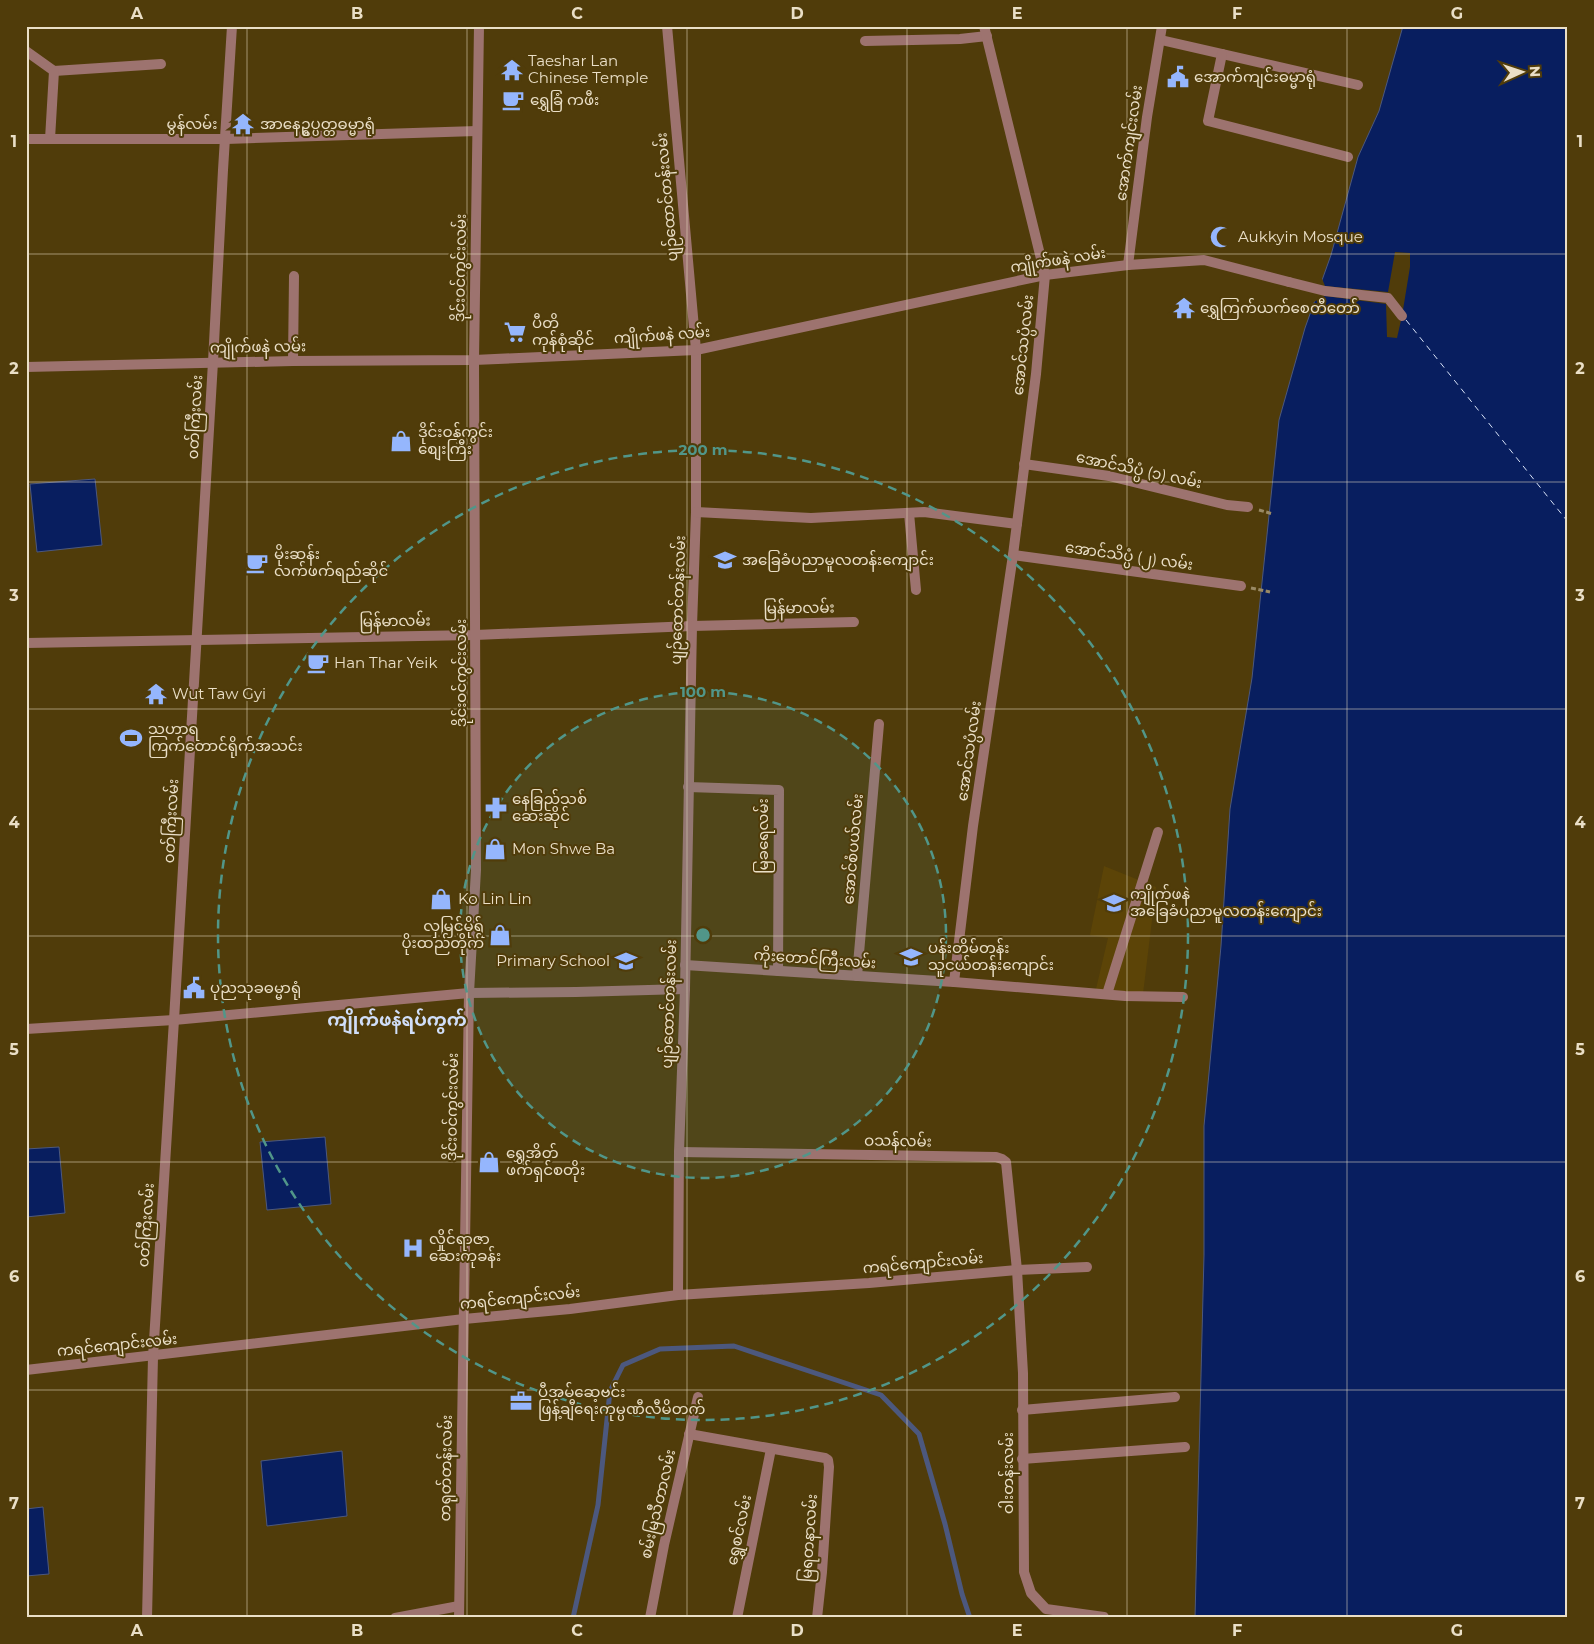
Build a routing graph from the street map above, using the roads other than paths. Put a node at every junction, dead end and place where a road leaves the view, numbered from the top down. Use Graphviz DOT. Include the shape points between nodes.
graph roads {
  1 [pos="232,26"];
  2 [pos="479,26"];
  3 [pos="667,26"];
  4 [pos="1162,26"];
  5 [pos="986,31"];
  6 [pos="1160,40"];
  7 [pos="864,41"];
  8 [pos="26,51"];
  9 [pos="1222,54"];
  10 [pos="161,64"];
  11 [pos="54,71"];
  12 [pos="1358,85"];
  13 [pos="477,131"];
  14 [pos="26,139"];
  15 [pos="50,139"];
  16 [pos="226,139"];
  17 [pos="1348,157"];
  18 [pos="1128,265"];
  19 [pos="1045,275"];
  20 [pos="294,276"];
  21 [pos="1402,316"];
  22 [pos="696,350"];
  23 [pos="474,360"];
  24 [pos="293,361"];
  25 [pos="214,362"];
  26 [pos="26,367"];
  27 [pos="1024,464"];
  28 [pos="1248,507"];
  29 [pos="696,512"];
  30 [pos="909,513"];
  31 [pos="1017,524"];
  32 [pos="1013,555"];
  33 [pos="1241,586"];
  34 [pos="916,590"];
  35 [pos="854,622"];
  36 [pos="692,626"];
  37 [pos="475,634"];
  38 [pos="197,639"];
  39 [pos="26,643"];
  40 [pos="879,724"];
  41 [pos="688,787"];
  42 [pos="1158,832"];
  43 [pos="685,965"];
  44 [pos="778,971"];
  45 [pos="857,976"];
  46 [pos="954,982"];
  47 [pos="685,989"];
  48 [pos="469,993"];
  49 [pos="1107,994"];
  50 [pos="1183,997"];
  51 [pos="174,1020"];
  52 [pos="26,1029"];
  53 [pos="679,1152"];
  54 [pos="1087,1267"];
  55 [pos="1018,1270"];
  56 [pos="678,1295"];
  57 [pos="464,1319"];
  58 [pos="153,1356"];
  59 [pos="26,1370"];
  60 [pos="1175,1397"];
  61 [pos="698,1398"];
  62 [pos="1022,1410"];
  63 [pos="689,1434"];
  64 [pos="1185,1447"];
  65 [pos="770,1449"];
  66 [pos="1022,1458"];
  67 [pos="459,1606"];
  68 [pos="1104,1617"];
  69 [pos="147,1618"];
  70 [pos="395,1618"];
  71 [pos="459,1618"];
  72 [pos="650,1618"];
  73 [pos="737,1618"];
  74 [pos="817,1618"];
  1 -- 16 [label="street, ၀တ်ကြီးလမ်း"];
  2 -- 13 [label="street, ဒိုင်းဝင်ကွင်းလမ်း"];
  3 -- 22 [label="street, ပျဉ်ထောင်တန်းလမ်း"];
  4 -- 6 [label="street, အောက်ကျင်းလမ်း"];
  5 -- 7 [label="street" via="950,39"];
  5 -- 19 [label="street, အောင်သပ္ပံလမ်း"];
  6 -- 9 [label="street"];
  6 -- 18 [label="street, အောက်ကျင်းလမ်း"];
  8 -- 11 [label="street"];
  9 -- 12 [label="street"];
  9 -- 17 [label="street" via="1208,121"];
  10 -- 11 [label="street"];
  11 -- 15 [label="street"];
  13 -- 16 [label="street, မွန်လမ်း"];
  13 -- 23 [label="street, ဒိုင်းဝင်ကွင်းလမ်း"];
  14 -- 15 [label="street, မွန်လမ်း"];
  15 -- 16 [label="street, မွန်လမ်း"];
  16 -- 25 [label="street, ၀တ်ကြီးလမ်း"];
  18 -- 19 [label="street, ကျိုက်ဖနဲ လမ်း"];
  18 -- 21 [label="street, ကျိုက်ဖနဲ လမ်း" via="1204,260 1325,291 1388,298"];
  19 -- 22 [label="street, ကျိုက်ဖနဲ လမ်း"];
  19 -- 27 [label="street, အောင်သပ္ပံလမ်း"];
  20 -- 24 [label="street"];
  22 -- 23 [label="street, ကျိုက်ဖနဲ လမ်း"];
  22 -- 29 [label="street, ပျဉ်ထောင်တန်းလမ်း"];
  23 -- 24 [label="street, ကျိုက်ဖနဲ လမ်း"];
  23 -- 37 [label="street, ဒိုင်းဝင်ကွင်းလမ်း"];
  24 -- 25 [label="street, ကျိုက်ဖနဲ လမ်း"];
  25 -- 26 [label="street, ကျိုက်ဖနဲ လမ်း"];
  25 -- 38 [label="street, ၀တ်ကြီးလမ်း"];
  27 -- 28 [label="street, အောင်သိပ္ပံ (၁) လမ်း" via="1109,476"];
  27 -- 31 [label="street, အောင်သပ္ပံလမ်း"];
  29 -- 30 [label="street" via="811,518"];
  29 -- 36 [label="street, ပျဉ်ထောင်တန်းလမ်း"];
  30 -- 31 [label="street" via="924,512"];
  30 -- 34 [label="street"];
  31 -- 32 [label="street, အောင်သပ္ပံလမ်း"];
  32 -- 33 [label="street, အောင်သိပ္ပံ (၂) လမ်း"];
  32 -- 46 [label="street, အောင်သပ္ပံလမ်း" via="973,826"];
  35 -- 36 [label="street, မြန်မာလမ်း"];
  36 -- 37 [label="street, မြန်မာလမ်း"];
  36 -- 41 [label="street, ပျဉ်ထောင်တန်းလမ်း"];
  37 -- 38 [label="street, မြန်မာလမ်း"];
  37 -- 48 [label="street, ဒိုင်းဝင်ကွင်းလမ်း" via="476,870"];
  38 -- 39 [label="street, မြန်မာလမ်း"];
  38 -- 51 [label="street, ၀တ်ကြီးလမ်း"];
  40 -- 45 [label="street, အောင်စံပယ်လမ်း"];
  41 -- 43 [label="street, ပျဉ်ထောင်တန်းလမ်း"];
  41 -- 44 [label="street, မြခရေလမ်း" via="778,790"];
  42 -- 49 [label="street"];
  43 -- 44 [label="street, ကိုးတောင်ကြီးလမ်း"];
  43 -- 47 [label="street, ပျဉ်ထောင်တန်းလမ်း"];
  44 -- 45 [label="street, ကိုးတောင်ကြီးလမ်း"];
  45 -- 46 [label="street, ကိုးတောင်ကြီးလမ်း"];
  46 -- 49 [label="street, ကိုးတောင်ကြီးလမ်း"];
  47 -- 48 [label="street"];
  47 -- 53 [label="street, ပျဉ်ထောင်တန်းလမ်း"];
  48 -- 51 [label="street"];
  48 -- 57 [label="street, ဒိုင်းဝင်ကွင်းလမ်း"];
  49 -- 50 [label="street, ကိုးတောင်ကြီးလမ်း"];
  51 -- 52 [label="street"];
  51 -- 58 [label="street, ၀တ်ကြီးလမ်း"];
  53 -- 55 [label="street, ဝသန်လမ်း" via="1002,1159 1006,1162"];
  53 -- 56 [label="street, ပျဉ်ထောင်တန်းလမ်း"];
  54 -- 55 [label="street, ကရင်ကျောင်းလမ်း"];
  55 -- 56 [label="street, ကရင်ကျောင်းလမ်း"];
  55 -- 62 [label="street, ဝါးတန်းလမ်း"];
  56 -- 57 [label="street, ကရင်ကျောင်းလမ်း"];
  57 -- 58 [label="street, ကရင်ကျောင်းလမ်း"];
  57 -- 67 [label="street, တရုတ်တန်းလမ်း"];
  58 -- 59 [label="street, ကရင်ကျောင်းလမ်း"];
  58 -- 69 [label="street, ၀တ်ကြီးလမ်း"];
  60 -- 62 [label="street"];
  61 -- 63 [label="street, စမ်းမြသီတာလမ်း"];
  62 -- 66 [label="street, ဝါးတန်းလမ်း"];
  63 -- 65 [label="street"];
  63 -- 72 [label="street, စမ်းမြသီတာလမ်း"];
  64 -- 66 [label="street"];
  65 -- 73 [label="street, ရွှေစင်လမ်း"];
  65 -- 74 [label="street, မြရတနာလမ်း" via="828,1460"];
  66 -- 68 [label="street, ဝါးတန်းလမ်း" via="1024,1572 1031,1594 1046,1609"];
  67 -- 70 [label="street"];
  67 -- 71 [label="street, တရုတ်တန်းလမ်း"];
}
